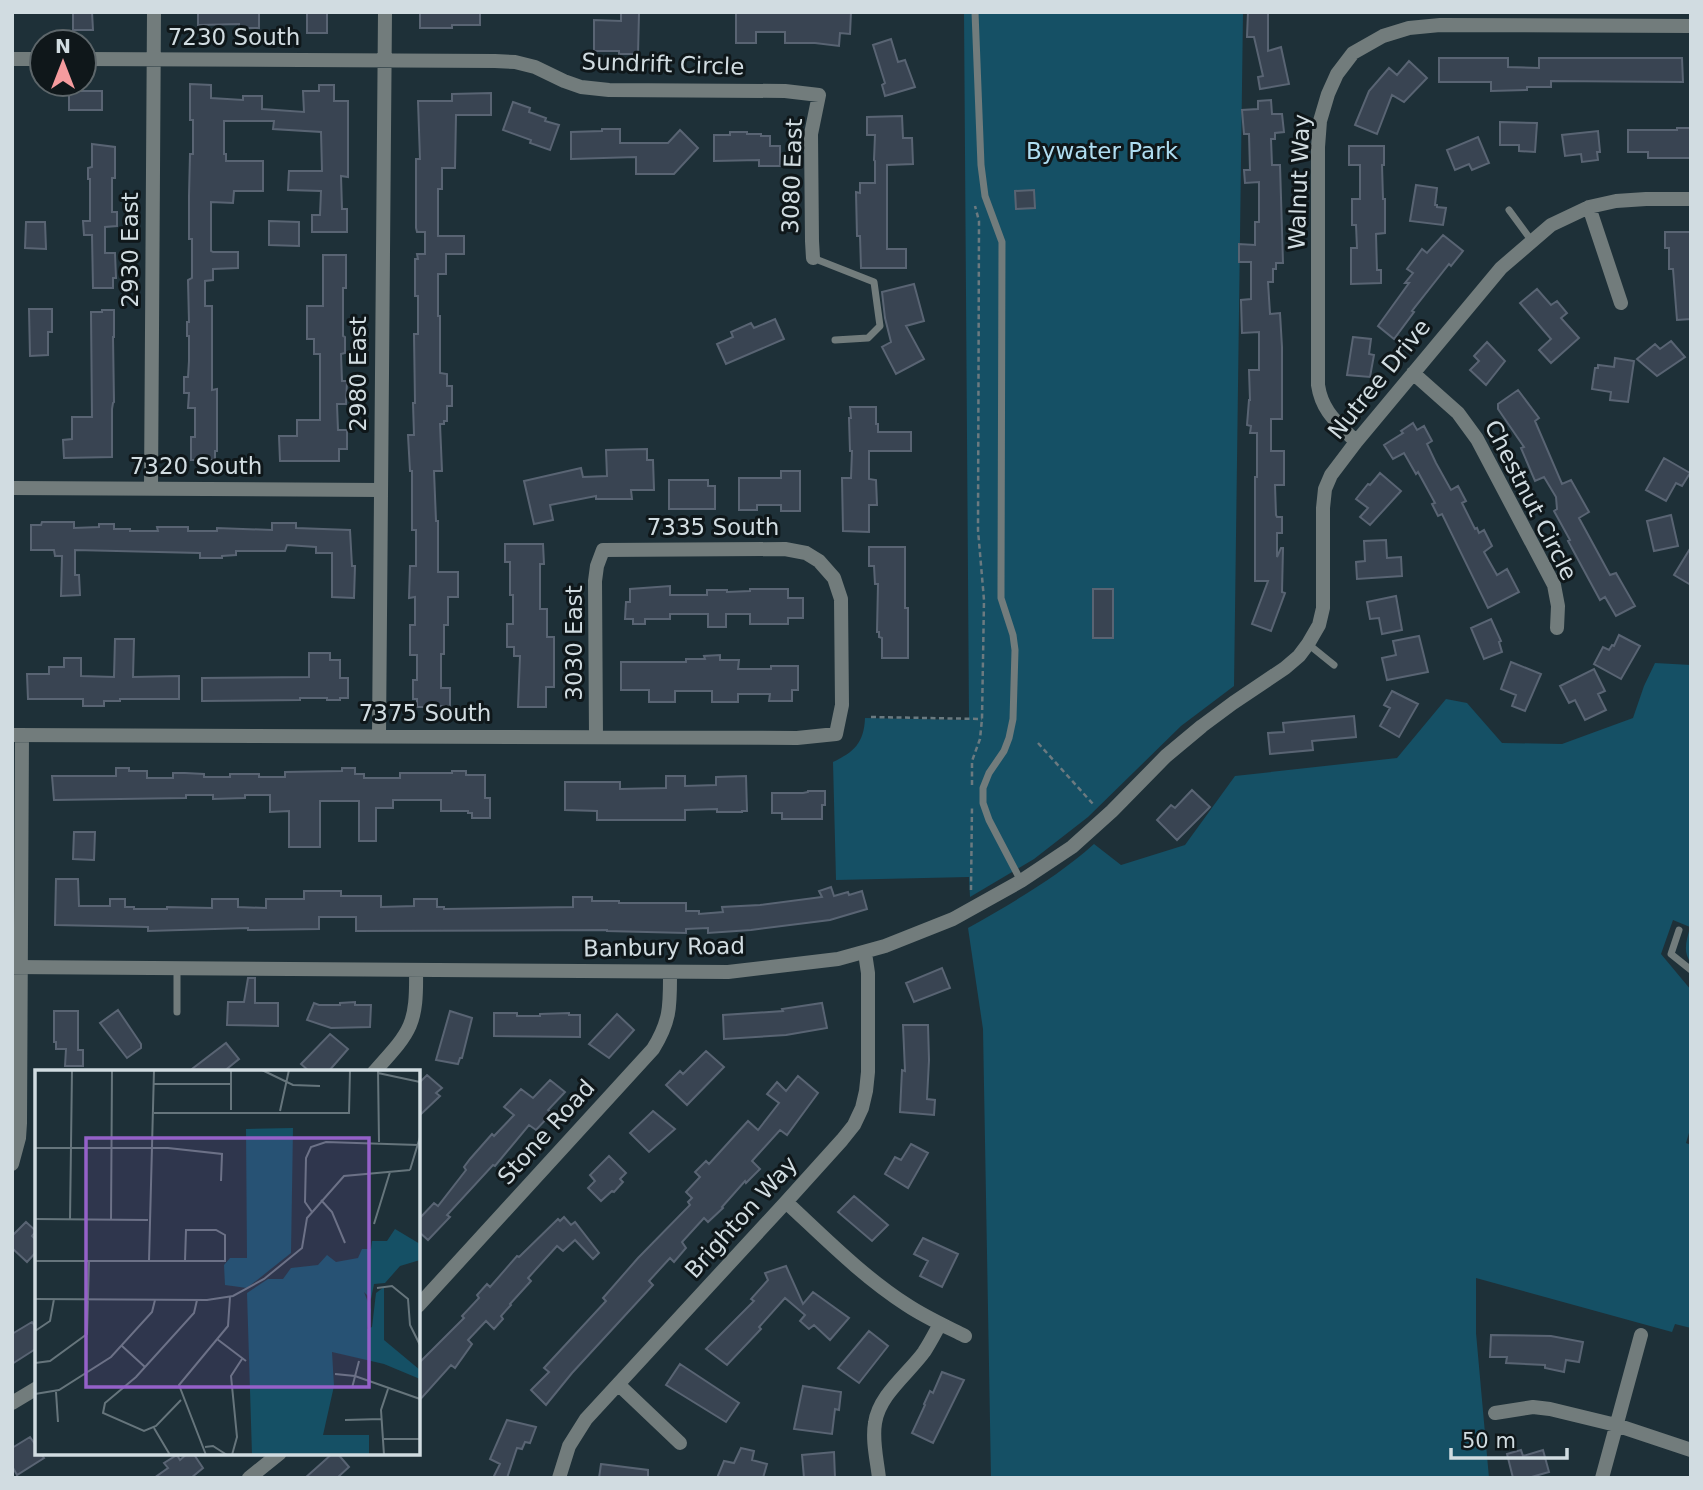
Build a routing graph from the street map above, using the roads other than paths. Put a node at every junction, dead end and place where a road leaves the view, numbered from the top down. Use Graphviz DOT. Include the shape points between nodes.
graph roads {
  1 [pos="154,12"];
  2 [pos="385,12"];
  3 [pos="975,12"];
  4 [pos="1691,26"];
  5 [pos="98,60"];
  6 [pos="154,60"];
  7 [pos="383,61"];
  8 [pos="819,95"];
  9 [pos="1691,199"];
  10 [pos="1589,207"];
  11 [pos="1508,210"];
  12 [pos="1531,240"];
  13 [pos="813,258"];
  14 [pos="1621,303"];
  15 [pos="835,340"];
  16 [pos="1413,373"];
  17 [pos="1356,442"];
  18 [pos="12,488"];
  19 [pos="151,489"];
  20 [pos="380,490"];
  21 [pos="603,550"];
  22 [pos="1557,628"];
  23 [pos="1308,644"];
  24 [pos="1334,665"];
  25 [pos="1233,703"];
  26 [pos="836,734"];
  27 [pos="17,735"];
  28 [pos="379,736"];
  29 [pos="596,737"];
  30 [pos="1021,881"];
  31 [pos="1679,930"];
  32 [pos="864,953"];
  33 [pos="16,967"];
  34 [pos="177,968"];
  35 [pos="416,970"];
  36 [pos="1691,970"];
  37 [pos="670,972"];
  38 [pos="177,1012"];
  39 [pos="376,1070"];
  40 [pos="12,1164"];
  41 [pos="786,1202"];
  42 [pos="420,1304"];
  43 [pos="940,1324"];
  44 [pos="1641,1335"];
  45 [pos="965,1336"];
  46 [pos="619,1385"];
  47 [pos="35,1389"];
  48 [pos="12,1404"];
  49 [pos="1495,1413"];
  50 [pos="1616,1425"];
  51 [pos="680,1443"];
  52 [pos="1691,1450"];
  53 [pos="278,1455"];
  54 [pos="249,1478"];
  55 [pos="559,1478"];
  56 [pos="879,1478"];
  57 [pos="1602,1478"];
  1 -- 6 [label="street, 2930 East"];
  2 -- 7 [label="street, 2980 East"];
  3 -- 30 [label="lane" via="981,165 985,197 1002,242 1001,587 1015,650 1013,719 1004,751 983,788 983,803"];
  4 -- 17 [label="street, Walnut Way" via="1440,25 1396,32 1353,53 1337,74 1320,121 1318,385 1324,406"];
  5 -- 6 [label="street, 7230 South"];
  6 -- 7 [label="street, 7230 South"];
  6 -- 19 [label="street, 2930 East"];
  7 -- 8 [label="street, Sundrift Circle" via="515,62 581,87 609,90"];
  7 -- 20 [label="street, 2980 East"];
  8 -- 13 [label="street, 3080 East" via="811,134"];
  9 -- 10 [label="street, Nutree Drive" via="1626,200"];
  10 -- 12 [label="street, Nutree Drive" via="1550,225"];
  10 -- 14 [label="street"];
  11 -- 12 [label="lane"];
  12 -- 16 [label="street, Nutree Drive" via="1501,268"];
  13 -- 15 [label="lane" via="874,282 880,327 868,338"];
  16 -- 17 [label="street, Nutree Drive"];
  16 -- 22 [label="street, Chestnut Circle" via="1458,413 1478,439 1554,585"];
  17 -- 23 [label="street, Nutree Drive" via="1325,489 1323,608"];
  18 -- 19 [label="street, 7320 South"];
  19 -- 20 [label="street, 7320 South"];
  20 -- 28 [label="street, 2980 East"];
  21 -- 26 [label="street, 7335 South" via="785,549 819,561 834,578 841,599 842,705"];
  21 -- 29 [label="street, 3030 East" via="596,581"];
  23 -- 24 [label="lane"];
  23 -- 25 [label="street, Nutree Drive" via="1285,668"];
  25 -- 30 [label="street, Banbury Road" via="1166,756 1072,847"];
  26 -- 29 [label="street, 7375 South" via="797,738"];
  27 -- 28 [label="street, 7375 South"];
  27 -- 33 [label="street"];
  28 -- 29 [label="street, 7375 South"];
  30 -- 32 [label="street, Banbury Road" via="953,919"];
  31 -- 36 [label="lane" via="1671,954"];
  32 -- 37 [label="street, Banbury Road" via="727,972"];
  32 -- 41 [label="street, Brighton Way" via="868,1072 862,1108 842,1140"];
  33 -- 34 [label="street, Banbury Road"];
  33 -- 40 [label="street" via="20,1123"];
  34 -- 35 [label="street, Banbury Road"];
  34 -- 38 [label="lane"];
  35 -- 37 [label="street, Banbury Road"];
  35 -- 39 [label="street" via="415,1007 407,1034"];
  37 -- 42 [label="street, Stone Road" via="669,1012 653,1049"];
  41 -- 43 [label="street" via="869,1277"];
  41 -- 46 [label="street, Brighton Way"];
  43 -- 45 [label="street"];
  43 -- 56 [label="street" via="878,1412"];
  44 -- 50 [label="street"];
  46 -- 51 [label="street"];
  46 -- 55 [label="street, Brighton Way" via="586,1419 569,1447"];
  47 -- 48 [label="street"];
  49 -- 50 [label="street" via="1550,1409"];
  50 -- 52 [label="street"];
  50 -- 57 [label="street"];
  53 -- 54 [label="street"];
}
